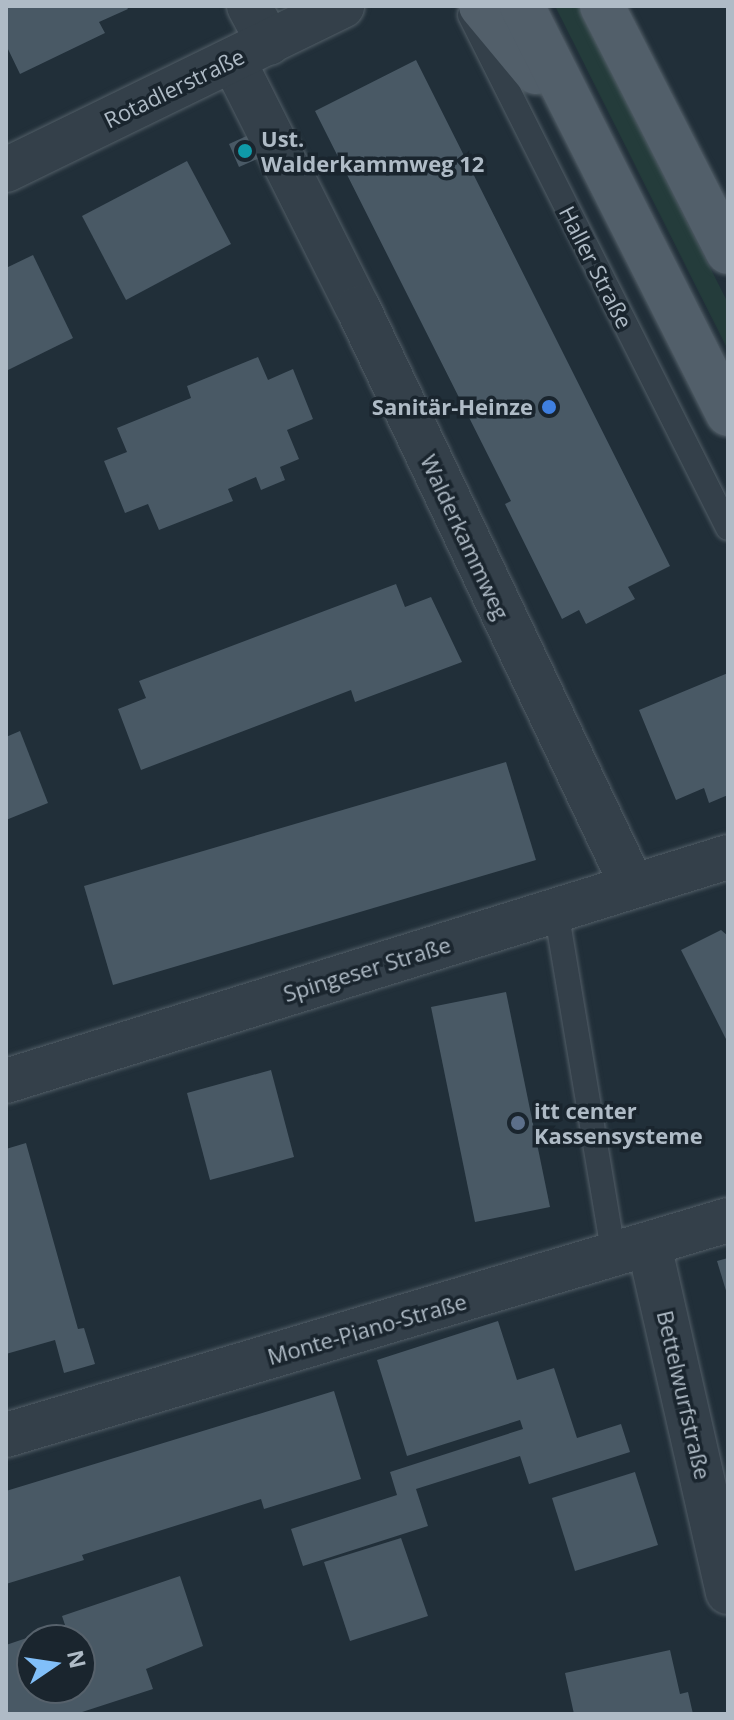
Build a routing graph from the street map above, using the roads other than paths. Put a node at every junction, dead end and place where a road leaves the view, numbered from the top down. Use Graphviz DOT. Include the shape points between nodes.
graph roads {
  1 [pos="342,6"];
  2 [pos="465,6"];
  3 [pos="481,6"];
  4 [pos="522,6"];
  5 [pos="602,6"];
  6 [pos="250,36"];
  7 [pos="581,126"];
  8 [pos="6,170"];
  9 [pos="728,252"];
  10 [pos="728,414"];
  11 [pos="728,528"];
  12 [pos="728,857"];
  13 [pos="632,885"];
  14 [pos="556,910"];
  15 [pos="6,1081"];
  16 [pos="728,1220"];
  17 [pos="632,1251"];
  18 [pos="6,1435"];
  19 [pos="728,1592"];
  1 -- 6 [label="street, Rotadlerstraße"];
  2 -- 11 [label="lane, Haller Straße"];
  3 -- 7 [label="main road"];
  4 -- 7 [label="main road"];
  5 -- 9 [label="main road"];
  6 -- 8 [label="street, Rotadlerstraße"];
  6 -- 13 [label="street, Walderkammweg" via="358,308"];
  7 -- 10 [label="main road"];
  12 -- 13 [label="street, Spingeser Straße"];
  13 -- 14 [label="street, Spingeser Straße"];
  14 -- 15 [label="street, Spingeser Straße"];
  14 -- 17 [label="lane"];
  16 -- 17 [label="street, Monte-Piano-Straße"];
  17 -- 18 [label="street, Monte-Piano-Straße"];
  17 -- 19 [label="street, Bettelwurfstraße"];
}
